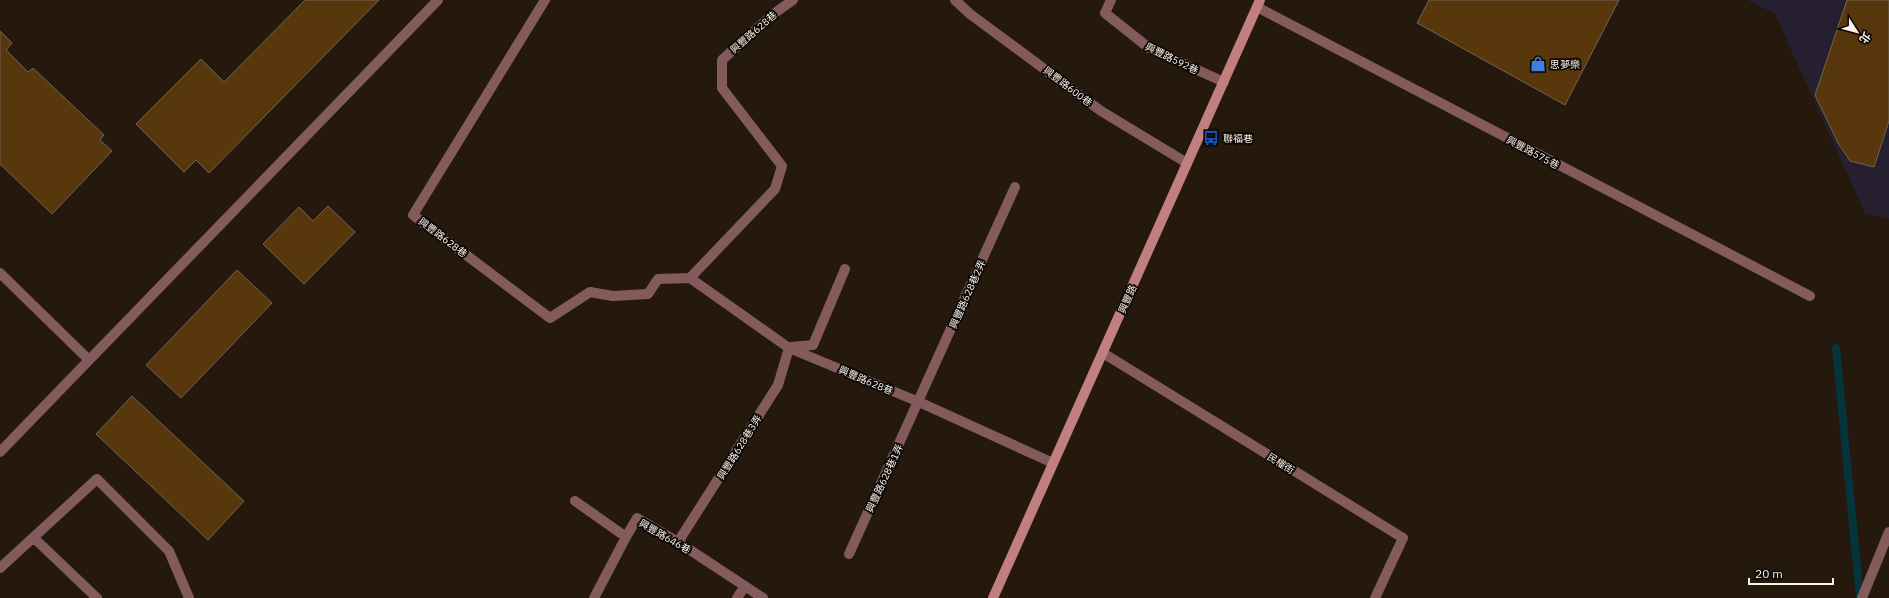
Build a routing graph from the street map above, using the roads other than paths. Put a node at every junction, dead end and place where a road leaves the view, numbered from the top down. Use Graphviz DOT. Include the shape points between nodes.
graph roads {
  1 [pos="438,0"];
  2 [pos="545,0"];
  3 [pos="793,0"];
  4 [pos="955,0"];
  5 [pos="1111,0"];
  6 [pos="1258,4"];
  7 [pos="1224,82"];
  8 [pos="1187,163"];
  9 [pos="1016,187"];
  10 [pos="845,269"];
  11 [pos="0,273"];
  12 [pos="690,278"];
  13 [pos="1810,296"];
  14 [pos="789,348"];
  15 [pos="1103,353"];
  16 [pos="89,360"];
  17 [pos="919,402"];
  18 [pos="0,452"];
  19 [pos="1053,463"];
  20 [pos="575,501"];
  21 [pos="1889,532"];
  22 [pos="626,537"];
  23 [pos="34,538"];
  24 [pos="678,542"];
  25 [pos="849,554"];
  26 [pos="0,568"];
  27 [pos="745,586"];
  28 [pos="97,598"];
  29 [pos="189,598"];
  30 [pos="594,598"];
  31 [pos="737,598"];
  32 [pos="763,598"];
  33 [pos="993,598"];
  34 [pos="1375,598"];
  35 [pos="1862,598"];
  1 -- 16 [label="street"];
  2 -- 12 [label="street, 興豐路628巷" via="413,215 550,318 590,292 614,296 648,294 658,279"];
  3 -- 12 [label="street, 興豐路628巷" via="772,15 722,60 722,88 782,166 775,189"];
  4 -- 8 [label="street, 興豐路600巷" via="970,14 1101,111"];
  5 -- 7 [label="street, 興豐路592巷" via="1105,13 1149,48"];
  6 -- 7 [label="main road, 興豐路"];
  6 -- 13 [label="street, 興豐路575巷"];
  7 -- 8 [label="main road, 興豐路"];
  8 -- 15 [label="main road, 興豐路"];
  9 -- 17 [label="street, 興豐路628巷2弄"];
  10 -- 14 [label="street" via="813,346"];
  11 -- 16 [label="street"];
  12 -- 14 [label="street, 興豐路628巷"];
  14 -- 17 [label="street, 興豐路628巷"];
  14 -- 24 [label="street, 興豐路628巷3弄" via="778,385"];
  15 -- 19 [label="main road, 興豐路"];
  15 -- 34 [label="street, 民權街" via="1403,538"];
  16 -- 18 [label="street"];
  17 -- 19 [label="street, 興豐路628巷"];
  17 -- 25 [label="street, 興豐路628巷1弄"];
  19 -- 33 [label="main road, 興豐路"];
  20 -- 22 [label="street, 興豐路646巷"];
  21 -- 35 [label="street"];
  22 -- 24 [label="street, 興豐路646巷" via="637,518"];
  22 -- 30 [label="street"];
  23 -- 26 [label="street"];
  23 -- 28 [label="street"];
  23 -- 29 [label="street" via="97,479 168,551"];
  24 -- 27 [label="street, 興豐路646巷"];
  27 -- 31 [label="street"];
  27 -- 32 [label="street, 興豐路646巷"];
}
